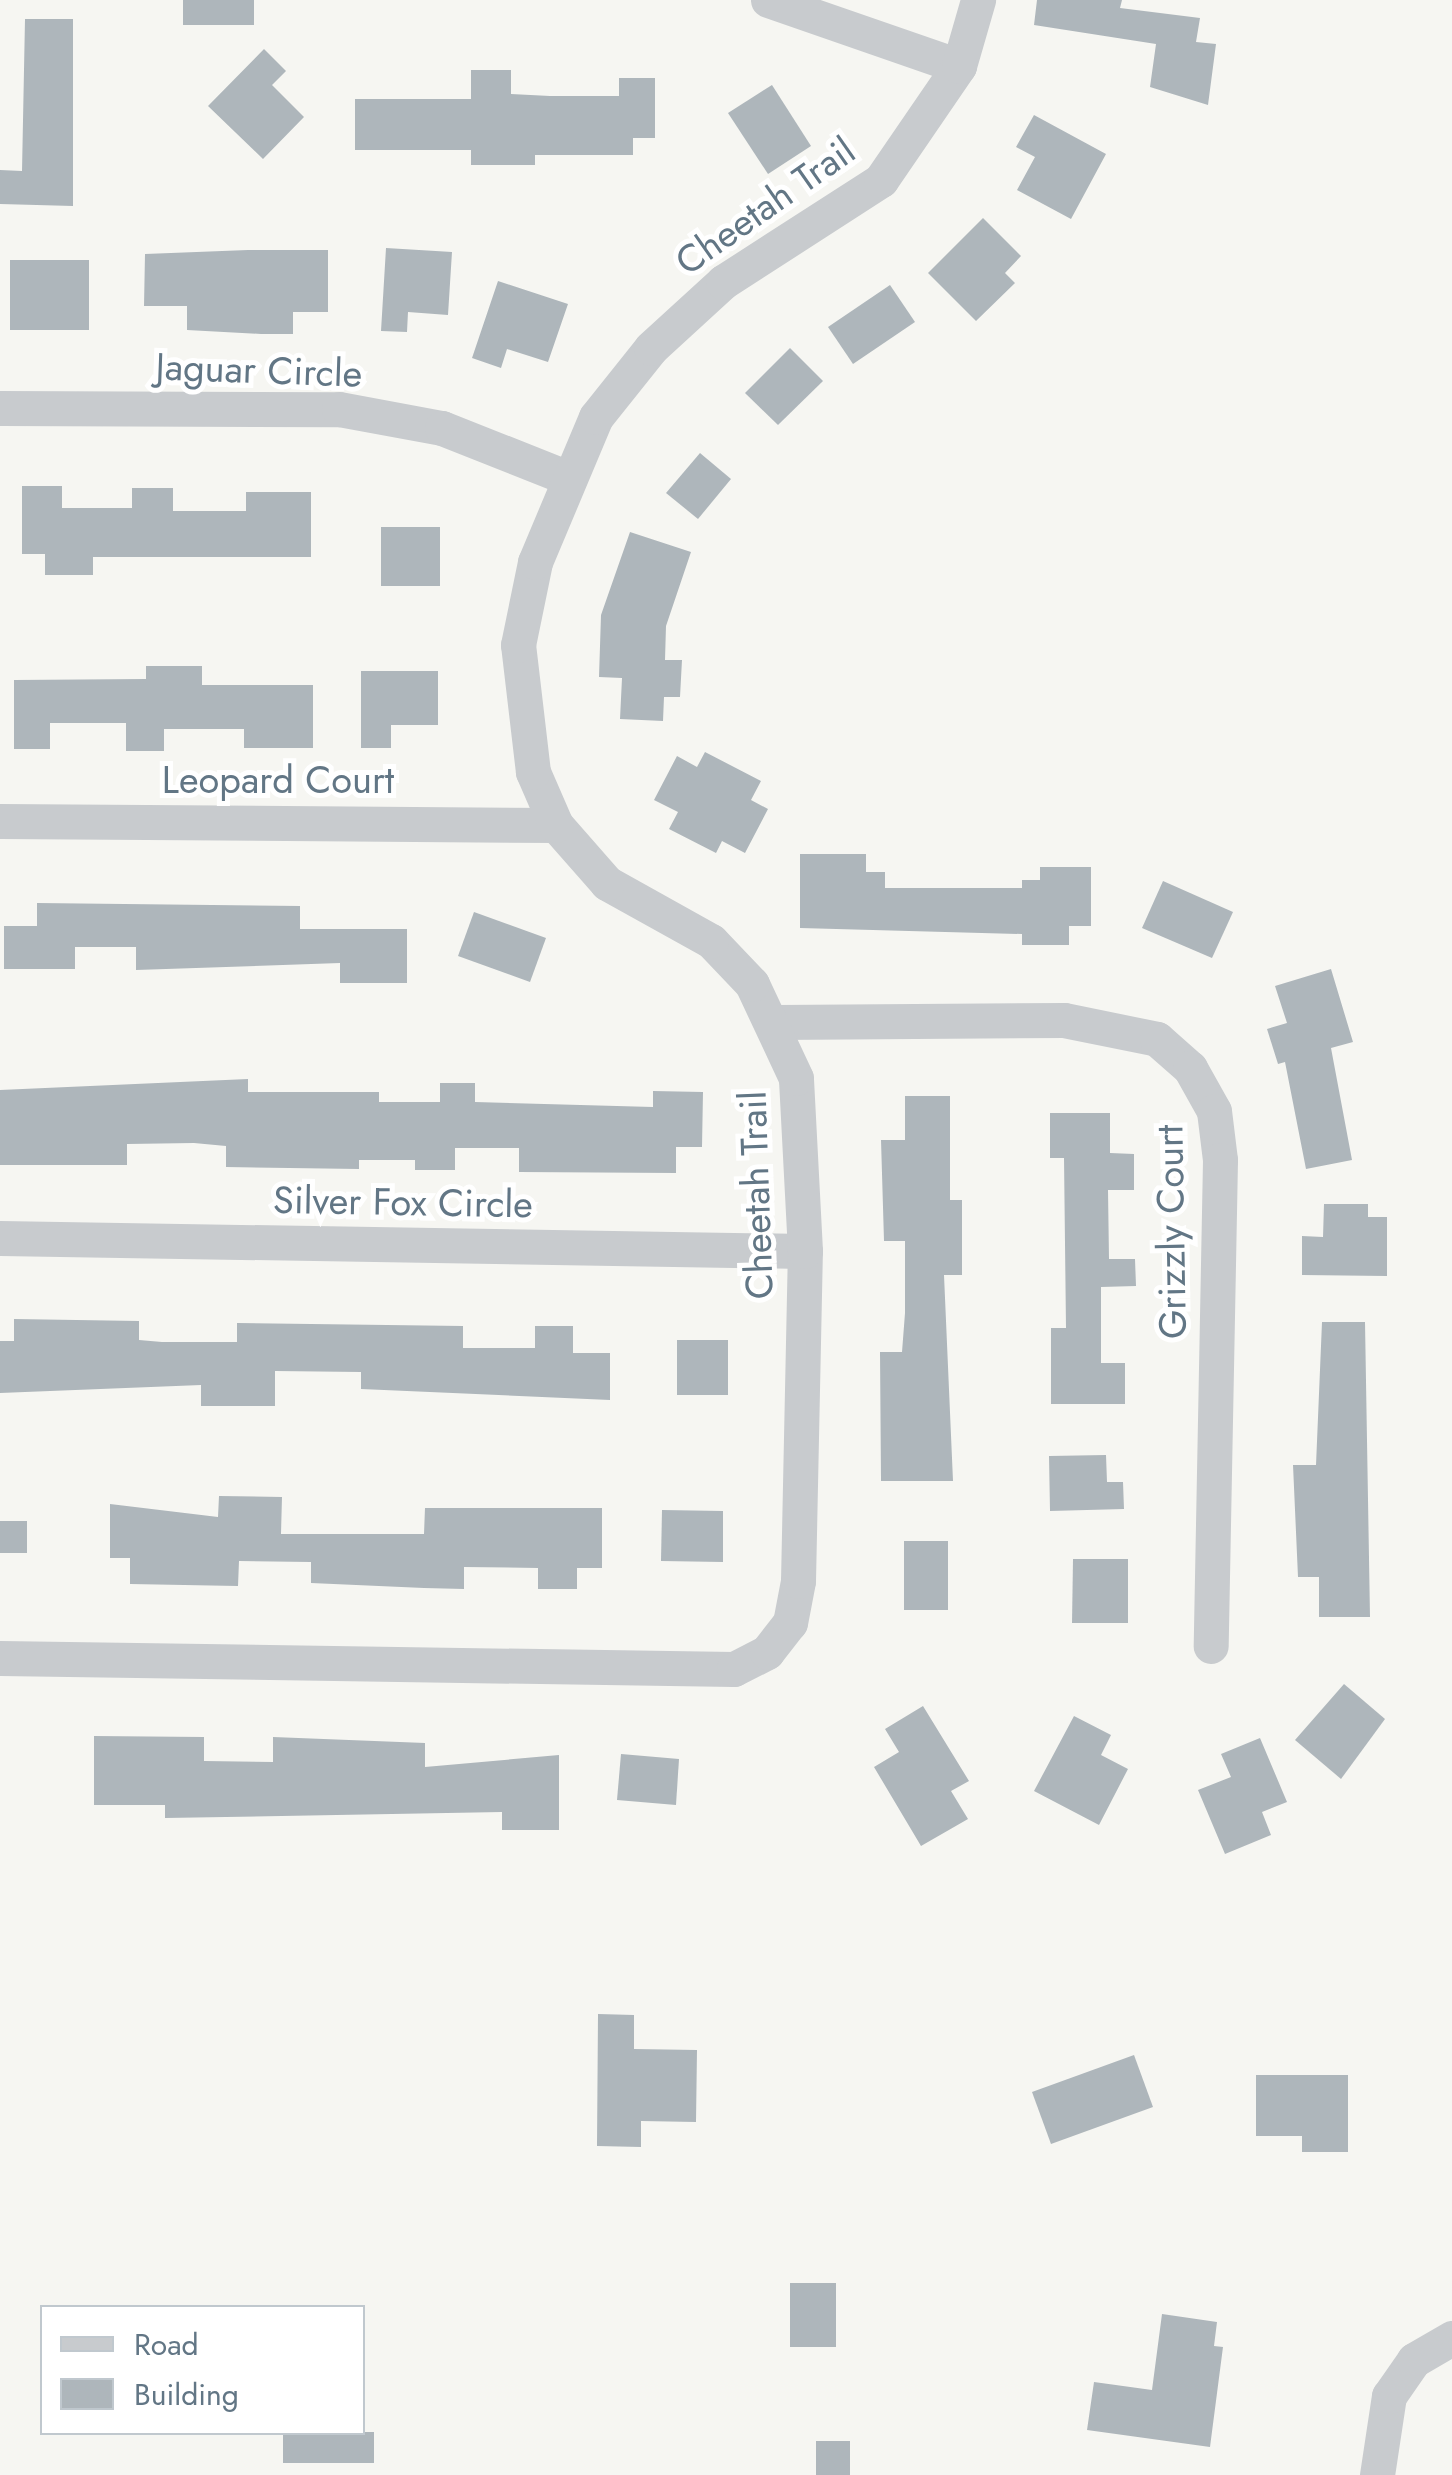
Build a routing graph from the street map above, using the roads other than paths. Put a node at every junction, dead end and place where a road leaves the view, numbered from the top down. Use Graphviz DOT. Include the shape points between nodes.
graph roads {
  1 [pos="768,0"];
  2 [pos="978,0"];
  3 [pos="960,66"];
  4 [pos="0,408"];
  5 [pos="566,477"];
  6 [pos="0,821"];
  7 [pos="556,825"];
  8 [pos="777,1022"];
  9 [pos="0,1238"];
  10 [pos="804,1251"];
  11 [pos="1211,1646"];
  12 [pos="0,1658"];
  13 [pos="1452,2338"];
  14 [pos="1377,2475"];
  1 -- 3 [label="street"];
  2 -- 3 [label="street, Cheetah Trail"];
  3 -- 5 [label="street, Cheetah Trail" via="881,180 723,282 650,348 596,417"];
  4 -- 5 [label="street, Jaguar Circle" via="339,409 442,428"];
  5 -- 7 [label="street, Cheetah Trail" via="518,645 534,772"];
  6 -- 7 [label="street, Leopard Court"];
  7 -- 8 [label="street, Cheetah Trail" via="607,883 711,941"];
  8 -- 10 [label="street, Cheetah Trail" via="804,1134"];
  8 -- 11 [label="street, Grizzly Court" via="1064,1020 1157,1039 1190,1068 1214,1111 1220,1160"];
  9 -- 10 [label="street, Silver Fox Circle"];
  10 -- 12 [label="street, Cheetah Trail" via="798,1581 790,1623 767,1652 734,1669"];
  13 -- 14 [label="street" via="1414,2360 1389,2396"];
}
